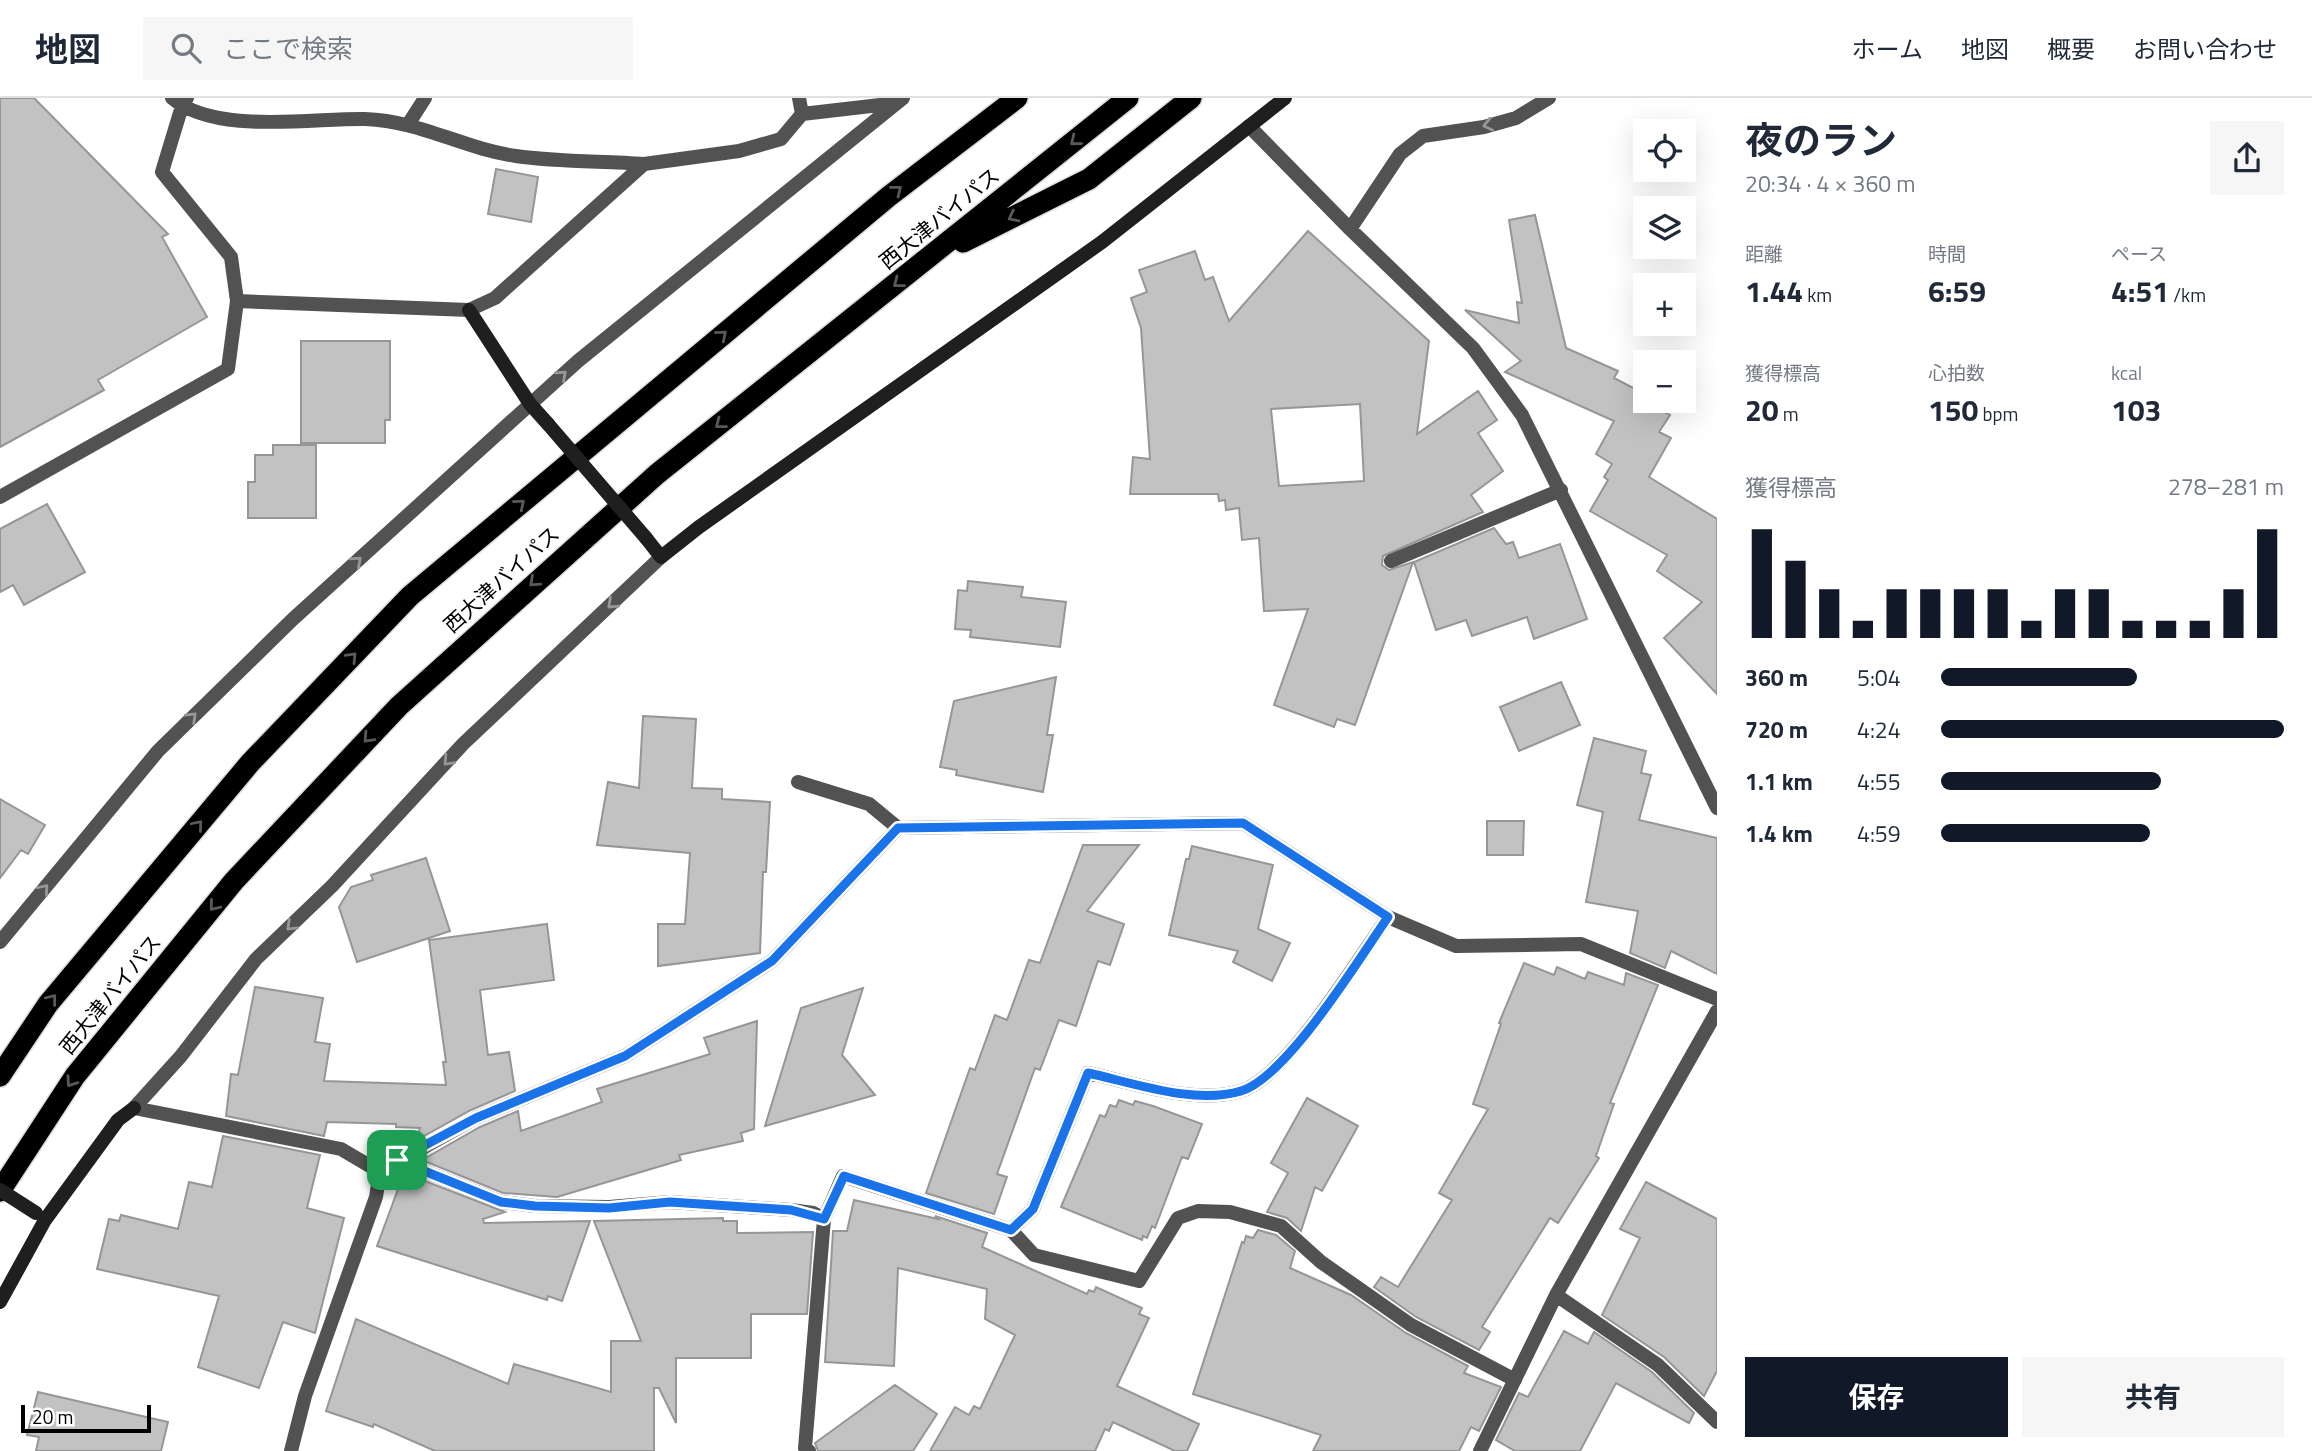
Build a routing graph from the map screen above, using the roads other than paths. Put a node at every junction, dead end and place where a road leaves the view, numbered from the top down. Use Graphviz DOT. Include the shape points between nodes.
graph roads {
  1 [pos="425,98"];
  2 [pos="799,98"];
  3 [pos="1017,98"];
  4 [pos="1128,98"];
  5 [pos="1191,98"];
  6 [pos="1284,98"];
  7 [pos="1549,98"];
  8 [pos="900,100"];
  9 [pos="180,101"];
  10 [pos="802,114"];
  11 [pos="409,124"];
  12 [pos="1249,126"];
  13 [pos="644,164"];
  14 [pos="1350,229"];
  15 [pos="924,262"];
  16 [pos="237,301"];
  17 [pos="469,310"];
  18 [pos="530,404"];
  19 [pos="1561,490"];
  20 [pos="0,497"];
  21 [pos="661,557"];
  22 [pos="1391,561"];
  23 [pos="798,782"];
  24 [pos="1717,808"];
  25 [pos="898,828"];
  26 [pos="1388,917"];
  27 [pos="0,942"];
  28 [pos="1717,999"];
  29 [pos="1715,1017"];
  30 [pos="0,1076"];
  31 [pos="134,1108"];
  32 [pos="397,1160"];
  33 [pos="380,1172"];
  34 [pos="0,1190"];
  35 [pos="40,1216"];
  36 [pos="824,1219"];
  37 [pos="1011,1230"];
  38 [pos="1556,1295"];
  39 [pos="0,1303"];
  40 [pos="1515,1380"];
  41 [pos="1717,1422"];
  42 [pos="806,1450"];
  43 [pos="290,1451"];
  44 [pos="1480,1451"];
  1 -- 11 [label="street"];
  2 -- 10 [label="street"];
  30 -- 3 [label="highway, 西大津バイパス, one-way" via="48,1004 250,763 410,596 867,215"];
  4 -- 15 [label="highway, 西大津バイパス, one-way"];
  5 -- 15 [label="highway, one-way" via="1089,179"];
  6 -- 12 [label="street"];
  7 -- 14 [label="street, one-way" via="1516,118 1423,136 1400,154"];
  8 -- 10 [label="street"];
  18 -- 8 [label="street, one-way"];
  9 -- 11 [label="street" via="245,123 366,119"];
  9 -- 16 [label="street" via="162,172 231,257"];
  10 -- 13 [label="street" via="781,139 739,151"];
  11 -- 13 [label="street" via="514,156"];
  12 -- 14 [label="street"];
  12 -- 21 [label="street" via="1102,242"];
  13 -- 17 [label="street" via="495,298"];
  14 -- 19 [label="street" via="1473,348 1522,415"];
  15 -- 34 [label="highway, 西大津バイパス, one-way" via="647,483 399,706 234,881 75,1076"];
  16 -- 17 [label="street"];
  16 -- 20 [label="street" via="228,369"];
  17 -- 18 [label="street"];
  18 -- 21 [label="street, bridge"];
  27 -- 18 [label="street, one-way" via="158,751 293,619"];
  19 -- 22 [label="street"];
  19 -- 24 [label="street"];
  21 -- 31 [label="street, one-way" via="463,744 332,886 256,959"];
  23 -- 25 [label="street" via="869,804"];
  25 -- 26 [label="street" via="1243,823"];
  25 -- 32 [label="street" via="772,961 625,1056 476,1118"];
  26 -- 28 [label="street" via="1456,946 1581,944"];
  26 -- 37 [label="street" via="1317,1016 1272,1073 1257,1084 1239,1091 1185,1093 1088,1073 1033,1209"];
  29 -- 38 [label="street"];
  31 -- 33 [label="street" via="341,1149"];
  31 -- 35 [label="street" via="118,1120"];
  32 -- 33 [label="street"];
  32 -- 36 [label="street" via="501,1202 609,1208 670,1202 791,1210"];
  33 -- 43 [label="street" via="376,1197"];
  34 -- 35 [label="street, bridge"];
  35 -- 39 [label="street"];
  36 -- 37 [label="street" via="844,1176"];
  36 -- 42 [label="street"];
  37 -- 40 [label="street" via="1034,1255 1139,1281 1178,1218 1198,1211 1230,1212 1281,1226 1321,1262 1411,1325"];
  38 -- 40 [label="street"];
  38 -- 41 [label="street" via="1658,1365"];
  40 -- 44 [label="street"];
}
